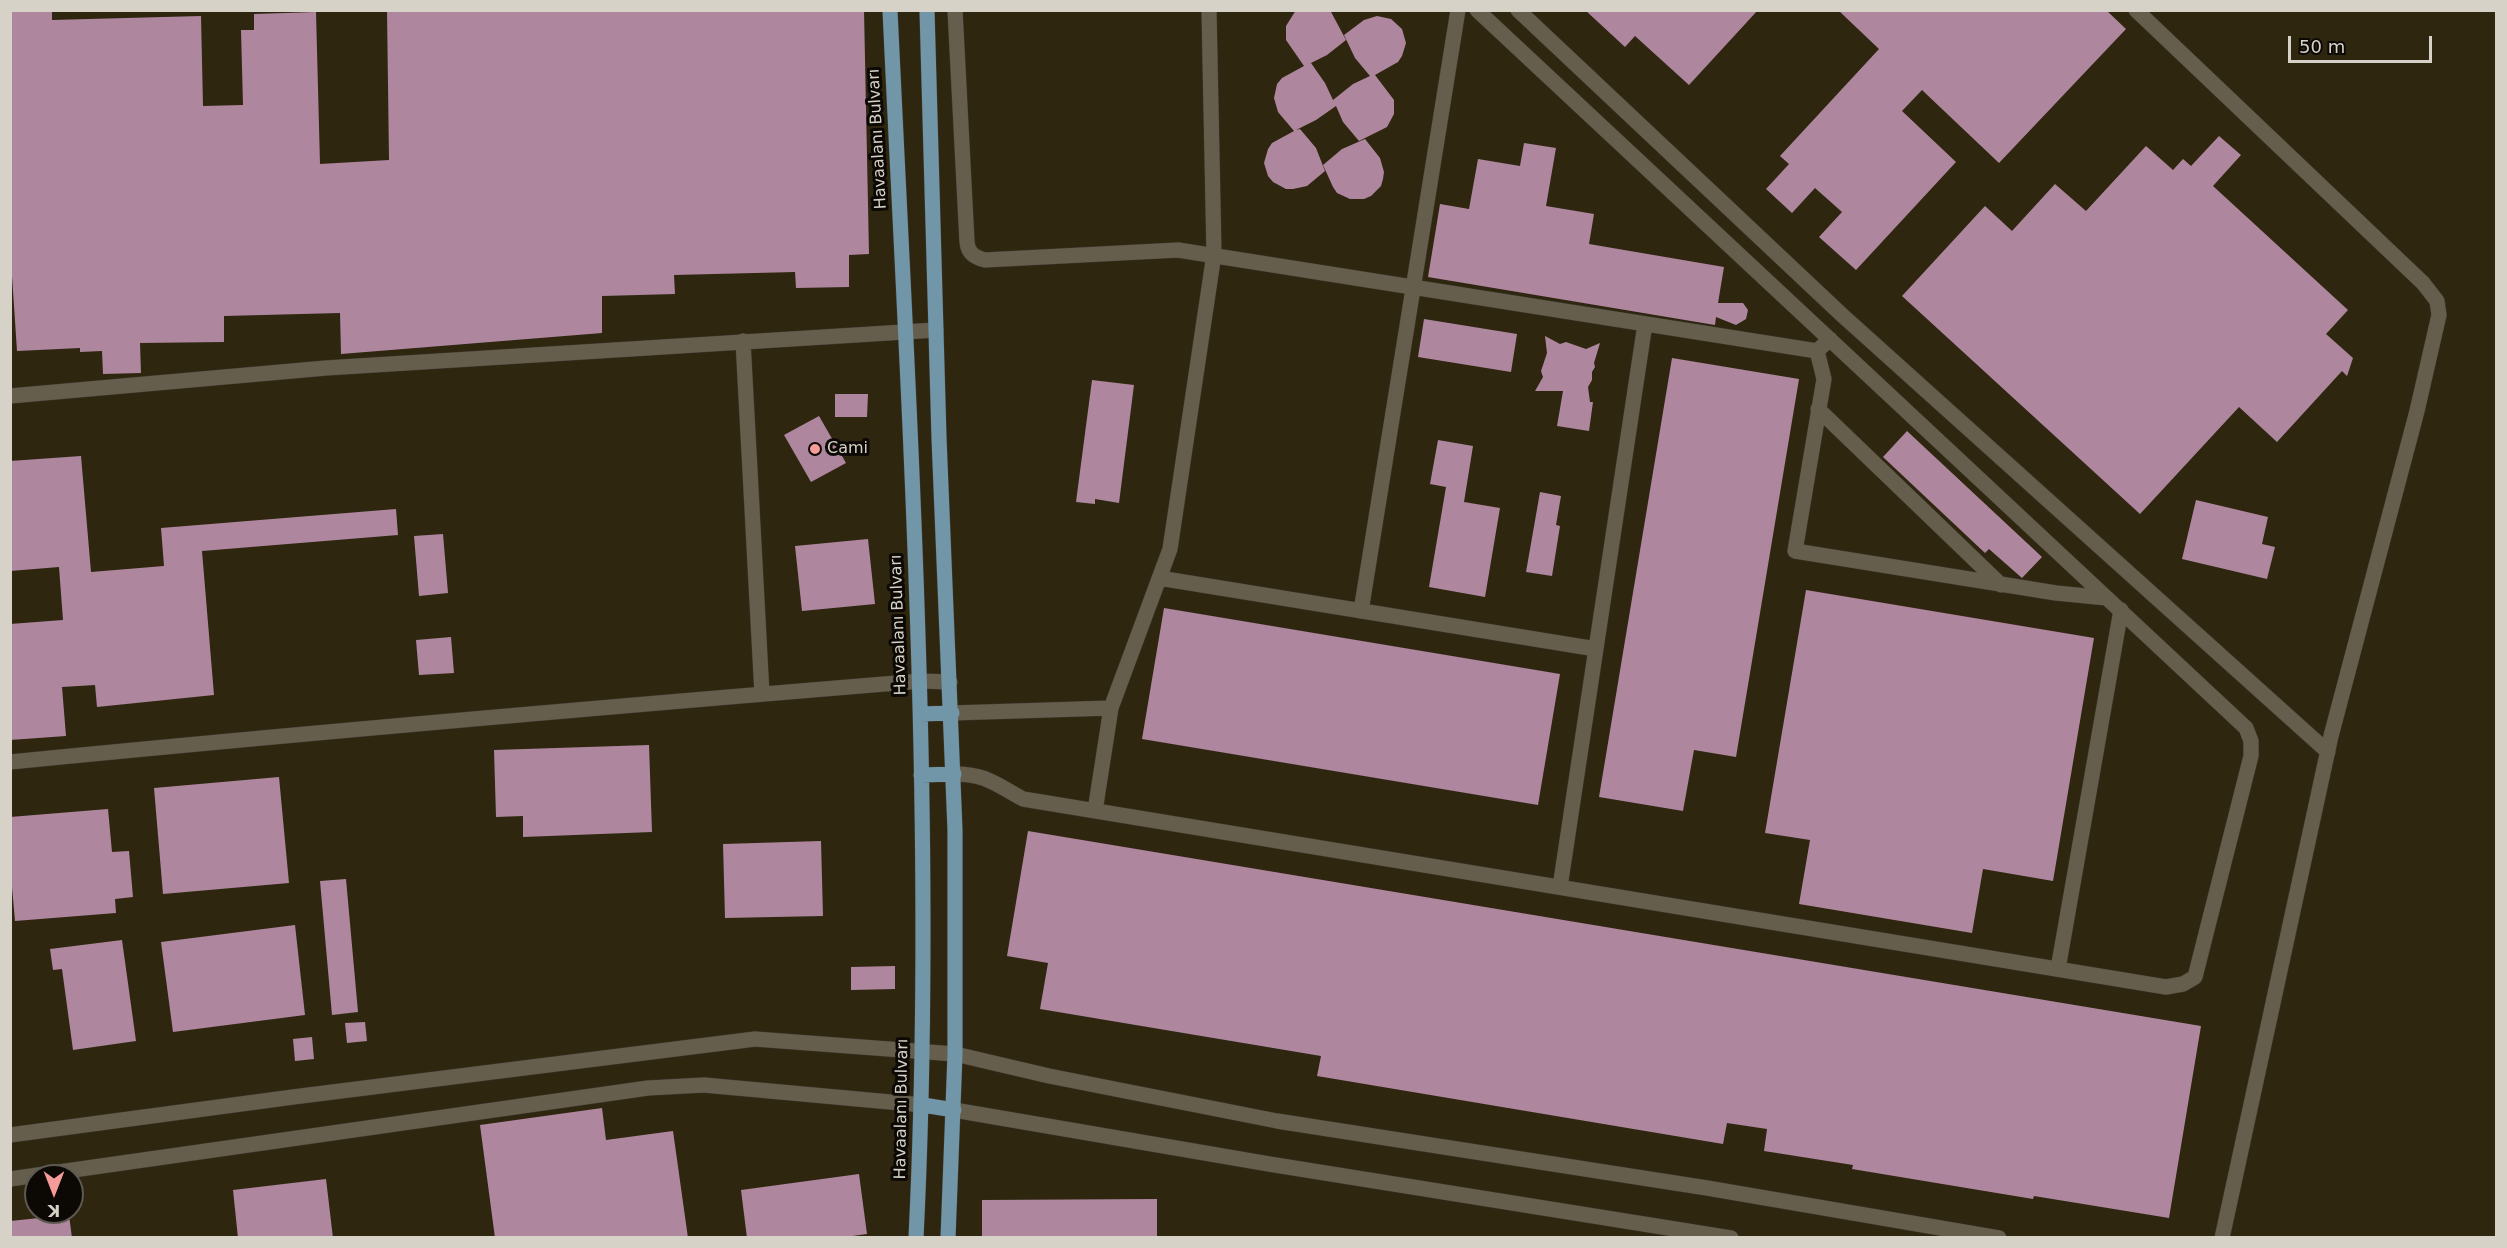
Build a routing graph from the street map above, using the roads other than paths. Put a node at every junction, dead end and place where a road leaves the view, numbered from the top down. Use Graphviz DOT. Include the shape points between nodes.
graph roads {
  1 [pos="890,10"];
  2 [pos="927,10"];
  3 [pos="955,10"];
  4 [pos="1209,10"];
  5 [pos="1458,10"];
  6 [pos="1477,10"];
  7 [pos="1518,10"];
  8 [pos="2136,10"];
  9 [pos="1214,254"];
  10 [pos="1414,287"];
  11 [pos="1646,324"];
  12 [pos="905,330"];
  13 [pos="936,330"];
  14 [pos="1830,339"];
  15 [pos="743,341"];
  16 [pos="1817,351"];
  17 [pos="10,396"];
  18 [pos="1818,409"];
  19 [pos="1159,578"];
  20 [pos="2001,585"];
  21 [pos="2107,598"];
  22 [pos="2121,610"];
  23 [pos="1361,611"];
  24 [pos="1596,649"];
  25 [pos="921,681"];
  26 [pos="950,681"];
  27 [pos="762,694"];
  28 [pos="1111,708"];
  29 [pos="952,713"];
  30 [pos="921,714"];
  31 [pos="2328,752"];
  32 [pos="10,762"];
  33 [pos="954,774"];
  34 [pos="921,775"];
  35 [pos="1095,811"];
  36 [pos="1560,887"];
  37 [pos="2058,969"];
  38 [pos="922,1052"];
  39 [pos="956,1054"];
  40 [pos="922,1105"];
  41 [pos="954,1110"];
  42 [pos="10,1135"];
  43 [pos="10,1179"];
  44 [pos="916,1238"];
  45 [pos="948,1238"];
  46 [pos="1731,1238"];
  47 [pos="1999,1238"];
  48 [pos="2222,1238"];
  1 -- 12 [label="main road, Havaalanı Bulvarı"];
  2 -- 13 [label="main road"];
  3 -- 9 [label="street" via="967,242 972,255 985,260 1178,250"];
  4 -- 9 [label="street"];
  5 -- 10 [label="street"];
  6 -- 14 [label="street"];
  7 -- 31 [label="street" via="1842,315"];
  8 -- 31 [label="street" via="2423,283 2437,301 2439,315 2417,411"];
  9 -- 10 [label="street"];
  9 -- 19 [label="street" via="1170,549"];
  10 -- 11 [label="street"];
  10 -- 23 [label="street"];
  11 -- 16 [label="street"];
  11 -- 24 [label="street"];
  12 -- 13 [label="street"];
  12 -- 15 [label="street"];
  12 -- 25 [label="main road, Havaalanı Bulvarı"];
  13 -- 26 [label="main road"];
  14 -- 16 [label="street"];
  14 -- 21 [label="street"];
  15 -- 17 [label="street" via="326,368"];
  15 -- 27 [label="street"];
  16 -- 18 [label="street" via="1824,380"];
  18 -- 20 [label="street"];
  18 -- 20 [label="street" via="1796,551"];
  19 -- 23 [label="street"];
  19 -- 28 [label="street"];
  20 -- 21 [label="street"];
  21 -- 22 [label="street"];
  22 -- 37 [label="street"];
  22 -- 37 [label="street" via="2242,723 2251,741 2251,756 2195,977 2166,987"];
  23 -- 24 [label="street"];
  24 -- 36 [label="street"];
  25 -- 26 [label="street"];
  25 -- 27 [label="street"];
  25 -- 30 [label="main road, Havaalanı Bulvarı"];
  26 -- 29 [label="main road"];
  27 -- 32 [label="street"];
  28 -- 29 [label="street"];
  28 -- 35 [label="street"];
  29 -- 30 [label="main road"];
  29 -- 33 [label="main road"];
  30 -- 34 [label="main road, Havaalanı Bulvarı"];
  31 -- 48 [label="street"];
  33 -- 34 [label="main road"];
  33 -- 35 [label="street" via="988,778 1023,799"];
  33 -- 39 [label="main road"];
  34 -- 38 [label="main road, Havaalanı Bulvarı"];
  35 -- 36 [label="street"];
  36 -- 37 [label="street"];
  38 -- 39 [label="street"];
  38 -- 40 [label="main road, Havaalanı Bulvarı"];
  38 -- 42 [label="street" via="755,1039"];
  39 -- 41 [label="main road"];
  39 -- 47 [label="street" via="1277,1121"];
  40 -- 41 [label="main road"];
  40 -- 43 [label="street" via="704,1085 648,1088"];
  40 -- 44 [label="main road, Havaalanı Bulvarı"];
  41 -- 45 [label="main road"];
  41 -- 46 [label="street"];
}
